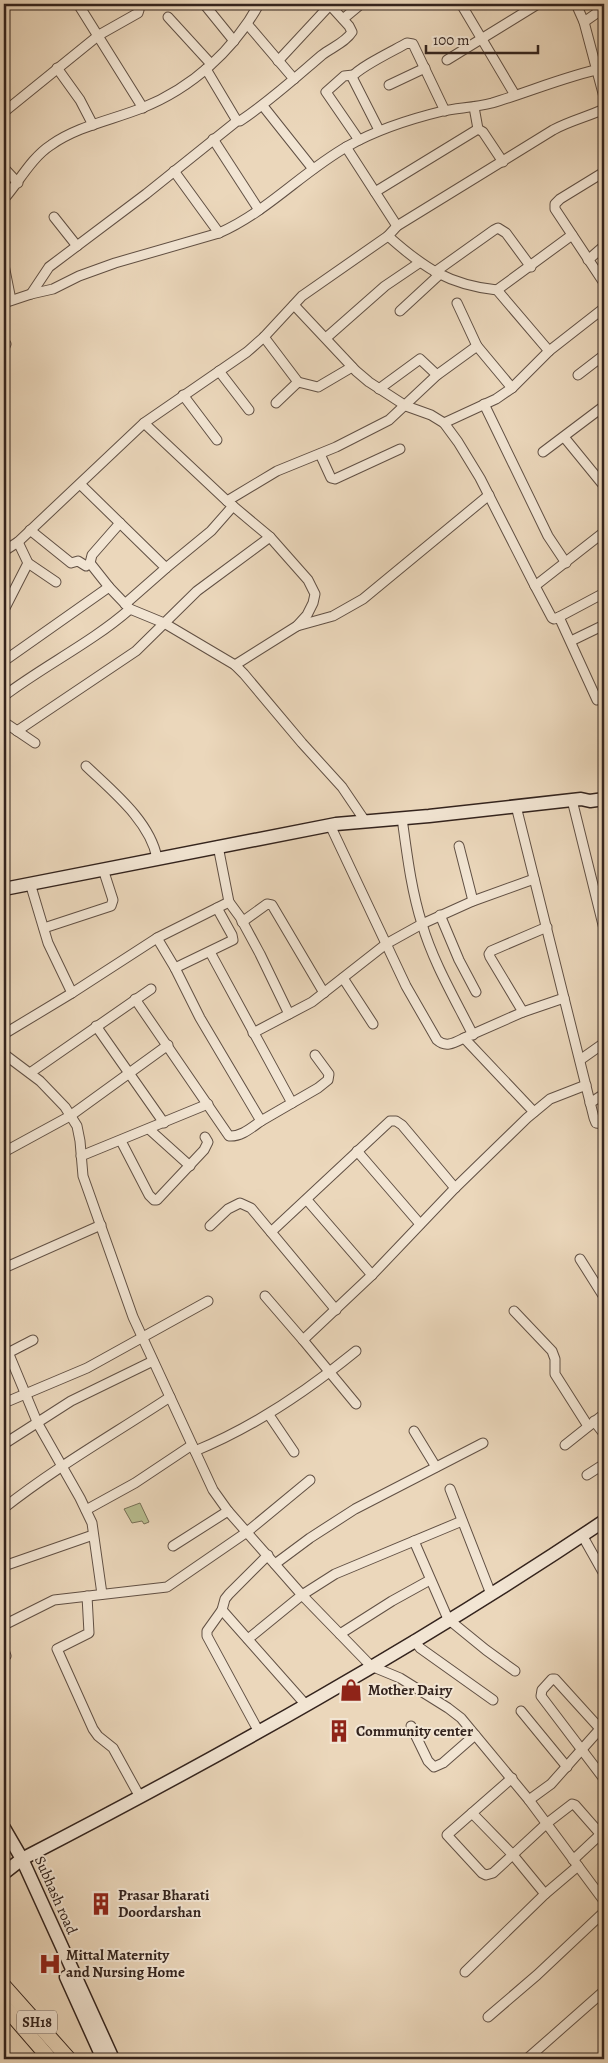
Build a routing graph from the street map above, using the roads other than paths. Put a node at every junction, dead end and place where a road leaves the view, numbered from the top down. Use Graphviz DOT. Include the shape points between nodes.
graph roads {
  1 [pos="78,4"];
  2 [pos="136,4"];
  3 [pos="204,4"];
  4 [pos="259,4"];
  5 [pos="329,4"];
  6 [pos="361,4"];
  7 [pos="461,4"];
  8 [pos="538,4"];
  9 [pos="576,4"];
  10 [pos="604,8"];
  11 [pos="168,17"];
  12 [pos="343,19"];
  13 [pos="584,22"];
  14 [pos="248,25"];
  15 [pos="99,35"];
  16 [pos="482,39"];
  17 [pos="234,41"];
  18 [pos="447,60"];
  19 [pos="278,61"];
  20 [pos="208,67"];
  21 [pos="57,68"];
  22 [pos="425,68"];
  23 [pos="601,69"];
  24 [pos="353,75"];
  25 [pos="294,79"];
  26 [pos="389,85"];
  27 [pos="515,95"];
  28 [pos="604,96"];
  29 [pos="263,106"];
  30 [pos="474,107"];
  31 [pos="143,108"];
  32 [pos="604,109"];
  33 [pos="445,111"];
  34 [pos="4,112"];
  35 [pos="237,121"];
  36 [pos="93,124"];
  37 [pos="478,129"];
  38 [pos="379,130"];
  39 [pos="213,139"];
  40 [pos="359,140"];
  41 [pos="346,147"];
  42 [pos="503,162"];
  43 [pos="4,168"];
  44 [pos="313,169"];
  45 [pos="174,171"];
  46 [pos="604,172"];
  47 [pos="18,183"];
  48 [pos="375,192"];
  49 [pos="4,199"];
  50 [pos="259,210"];
  51 [pos="54,217"];
  52 [pos="397,226"];
  53 [pos="219,233"];
  54 [pos="572,235"];
  55 [pos="388,236"];
  56 [pos="77,246"];
  57 [pos="604,246"];
  58 [pos="588,260"];
  59 [pos="419,263"];
  60 [pos="4,265"];
  61 [pos="530,267"];
  62 [pos="437,274"];
  63 [pos="604,283"];
  64 [pos="497,290"];
  65 [pos="30,294"];
  66 [pos="7,301"];
  67 [pos="457,304"];
  68 [pos="294,305"];
  69 [pos="604,308"];
  70 [pos="400,311"];
  71 [pos="264,337"];
  72 [pos="326,338"];
  73 [pos="4,341"];
  74 [pos="477,346"];
  75 [pos="4,349"];
  76 [pos="549,351"];
  77 [pos="604,355"];
  78 [pos="352,367"];
  79 [pos="219,371"];
  80 [pos="437,375"];
  81 [pos="578,375"];
  82 [pos="298,382"];
  83 [pos="512,388"];
  84 [pos="378,389"];
  85 [pos="183,395"];
  86 [pos="276,403"];
  87 [pos="484,404"];
  88 [pos="406,406"];
  89 [pos="604,406"];
  90 [pos="248,410"];
  91 [pos="144,423"];
  92 [pos="444,423"];
  93 [pos="564,437"];
  94 [pos="217,440"];
  95 [pos="400,449"];
  96 [pos="543,452"];
  97 [pos="320,454"];
  98 [pos="80,484"];
  99 [pos="604,486"];
  100 [pos="489,495"];
  101 [pos="230,504"];
  102 [pos="120,523"];
  103 [pos="30,530"];
  104 [pos="604,532"];
  105 [pos="270,538"];
  106 [pos="18,542"];
  107 [pos="4,551"];
  108 [pos="28,563"];
  109 [pos="90,563"];
  110 [pos="566,563"];
  111 [pos="166,568"];
  112 [pos="56,582"];
  113 [pos="535,586"];
  114 [pos="109,587"];
  115 [pos="604,593"];
  116 [pos="128,607"];
  117 [pos="4,610"];
  118 [pos="559,616"];
  119 [pos="164,623"];
  120 [pos="604,625"];
  121 [pos="297,626"];
  122 [pos="571,641"];
  123 [pos="4,661"];
  124 [pos="234,665"];
  125 [pos="4,696"];
  126 [pos="598,700"];
  127 [pos="4,722"];
  128 [pos="17,731"];
  129 [pos="35,743"];
  130 [pos="86,766"];
  131 [pos="604,790"];
  132 [pos="577,799"];
  133 [pos="604,799"];
  134 [pos="516,806"];
  135 [pos="402,818"];
  136 [pos="365,821"];
  137 [pos="330,825"];
  138 [pos="218,846"];
  139 [pos="459,846"];
  140 [pos="157,858"];
  141 [pos="103,869"];
  142 [pos="534,878"];
  143 [pos="30,883"];
  144 [pos="4,889"];
  145 [pos="473,901"];
  146 [pos="229,902"];
  147 [pos="217,908"];
  148 [pos="440,915"];
  149 [pos="242,922"];
  150 [pos="422,924"];
  151 [pos="546,927"];
  152 [pos="44,928"];
  153 [pos="604,929"];
  154 [pos="157,938"];
  155 [pos="386,944"];
  156 [pos="210,952"];
  157 [pos="176,968"];
  158 [pos="343,978"];
  159 [pos="151,989"];
  160 [pos="476,992"];
  161 [pos="72,993"];
  162 [pos="324,993"];
  163 [pos="564,998"];
  164 [pos="135,999"];
  165 [pos="523,1012"];
  166 [pos="289,1014"];
  167 [pos="373,1024"];
  168 [pos="96,1026"];
  169 [pos="253,1033"];
  170 [pos="4,1034"];
  171 [pos="468,1036"];
  172 [pos="604,1043"];
  173 [pos="168,1045"];
  174 [pos="4,1054"];
  175 [pos="315,1054"];
  176 [pos="580,1060"];
  177 [pos="30,1073"];
  178 [pos="129,1073"];
  179 [pos="586,1085"];
  180 [pos="604,1094"];
  181 [pos="292,1103"];
  182 [pos="590,1103"];
  183 [pos="208,1104"];
  184 [pos="534,1112"];
  185 [pos="70,1116"];
  186 [pos="261,1121"];
  187 [pos="164,1123"];
  188 [pos="604,1124"];
  189 [pos="150,1130"];
  190 [pos="205,1137"];
  191 [pos="121,1141"];
  192 [pos="357,1151"];
  193 [pos="4,1152"];
  194 [pos="81,1156"];
  195 [pos="190,1166"];
  196 [pos="455,1188"];
  197 [pos="307,1200"];
  198 [pos="420,1224"];
  199 [pos="101,1225"];
  200 [pos="210,1226"];
  201 [pos="271,1232"];
  202 [pos="580,1259"];
  203 [pos="4,1268"];
  204 [pos="372,1275"];
  205 [pos="265,1296"];
  206 [pos="604,1297"];
  207 [pos="208,1301"];
  208 [pos="336,1310"];
  209 [pos="514,1311"];
  210 [pos="142,1339"];
  211 [pos="33,1340"];
  212 [pos="303,1340"];
  213 [pos="356,1351"];
  214 [pos="6,1353"];
  215 [pos="153,1361"];
  216 [pos="330,1373"];
  217 [pos="26,1394"];
  218 [pos="170,1397"];
  219 [pos="4,1403"];
  220 [pos="356,1404"];
  221 [pos="604,1414"];
  222 [pos="269,1415"];
  223 [pos="38,1424"];
  224 [pos="591,1424"];
  225 [pos="414,1431"];
  226 [pos="604,1434"];
  227 [pos="4,1444"];
  228 [pos="483,1444"];
  229 [pos="565,1445"];
  230 [pos="193,1448"];
  231 [pos="294,1452"];
  232 [pos="604,1464"];
  233 [pos="62,1465"];
  234 [pos="436,1467"];
  235 [pos="587,1475"];
  236 [pos="310,1480"];
  237 [pos="450,1489"];
  238 [pos="4,1508"];
  239 [pos="86,1510"];
  240 [pos="228,1511"];
  241 [pos="462,1521"];
  242 [pos="604,1521"];
  243 [pos="247,1532"];
  244 [pos="94,1535"];
  245 [pos="582,1535"];
  246 [pos="414,1541"];
  247 [pos="173,1546"];
  248 [pos="268,1555"];
  249 [pos="275,1564"];
  250 [pos="4,1566"];
  251 [pos="604,1574"];
  252 [pos="430,1580"];
  253 [pos="102,1594"];
  254 [pos="491,1594"];
  255 [pos="302,1595"];
  256 [pos="87,1596"];
  257 [pos="222,1610"];
  258 [pos="448,1619"];
  259 [pos="4,1625"];
  260 [pos="340,1634"];
  261 [pos="248,1639"];
  262 [pos="414,1640"];
  263 [pos="371,1666"];
  264 [pos="515,1671"];
  265 [pos="493,1700"];
  266 [pos="306,1705"];
  267 [pos="521,1711"];
  268 [pos="411,1726"];
  269 [pos="602,1731"];
  270 [pos="259,1732"];
  271 [pos="475,1735"];
  272 [pos="582,1751"];
  273 [pos="567,1767"];
  274 [pos="512,1778"];
  275 [pos="604,1779"];
  276 [pos="140,1798"];
  277 [pos="529,1800"];
  278 [pos="472,1813"];
  279 [pos="546,1824"];
  280 [pos="4,1828"];
  281 [pos="603,1834"];
  282 [pos="4,1844"];
  283 [pos="512,1855"];
  284 [pos="18,1862"];
  285 [pos="575,1863"];
  286 [pos="4,1874"];
  287 [pos="545,1894"];
  288 [pos="604,1901"];
  289 [pos="604,1912"];
  290 [pos="465,1972"];
  291 [pos="4,1986"];
  292 [pos="604,1991"];
  293 [pos="4,1996"];
  294 [pos="4,2006"];
  295 [pos="488,2017"];
  296 [pos="102,2046"];
  297 [pos="528,2058"];
  298 [pos="50,2059"];
  299 [pos="59,2059"];
  300 [pos="69,2059"];
  301 [pos="103,2059"];
  302 [pos="113,2059"];
  1 -- 15 [label="street"];
  2 -- 15 [label="street" via="138,13"];
  3 -- 17 [label="street"];
  4 -- 14 [label="street"];
  5 -- 12 [label="street"];
  5 -- 19 [label="street"];
  6 -- 12 [label="street"];
  7 -- 16 [label="street"];
  8 -- 16 [label="street"];
  9 -- 13 [label="street"];
  10 -- 13 [label="street"];
  11 -- 20 [label="street"];
  12 -- 25 [label="street" via="351,34"];
  13 -- 23 [label="street"];
  14 -- 17 [label="street"];
  14 -- 19 [label="street"];
  15 -- 21 [label="street"];
  15 -- 31 [label="street"];
  16 -- 18 [label="street"];
  16 -- 27 [label="street"];
  17 -- 20 [label="street"];
  19 -- 25 [label="street"];
  20 -- 31 [label="street" via="179,90"];
  20 -- 35 [label="street"];
  21 -- 34 [label="street"];
  21 -- 36 [label="street"];
  22 -- 24 [label="street" via="409,42"];
  22 -- 26 [label="street"];
  22 -- 33 [label="street"];
  23 -- 27 [label="street"];
  23 -- 28 [label="street"];
  24 -- 38 [label="street" via="353,81"];
  24 -- 40 [label="street" via="344,76 326,92"];
  25 -- 29 [label="street"];
  27 -- 30 [label="street"];
  29 -- 35 [label="street"];
  29 -- 44 [label="street"];
  30 -- 33 [label="street"];
  30 -- 37 [label="street"];
  31 -- 36 [label="street"];
  32 -- 42 [label="street" via="552,130"];
  33 -- 38 [label="street"];
  35 -- 39 [label="street"];
  36 -- 47 [label="street" via="44,149"];
  37 -- 42 [label="street"];
  37 -- 48 [label="street"];
  38 -- 40 [label="street"];
  39 -- 45 [label="street"];
  39 -- 50 [label="street"];
  40 -- 41 [label="street"];
  41 -- 44 [label="street"];
  41 -- 48 [label="street"];
  42 -- 52 [label="street"];
  43 -- 47 [label="street"];
  44 -- 50 [label="street"];
  45 -- 53 [label="street"];
  45 -- 56 [label="street"];
  46 -- 54 [label="street" via="555,204 556,214"];
  47 -- 49 [label="street"];
  48 -- 52 [label="street"];
  50 -- 53 [label="street"];
  51 -- 56 [label="street"];
  52 -- 55 [label="street"];
  53 -- 65 [label="street" via="114,263 54,289"];
  54 -- 58 [label="street"];
  54 -- 61 [label="street"];
  55 -- 59 [label="street"];
  55 -- 68 [label="street" via="302,296"];
  56 -- 65 [label="street" via="49,267"];
  57 -- 58 [label="street"];
  58 -- 63 [label="street"];
  59 -- 62 [label="street"];
  59 -- 72 [label="street" via="386,286"];
  60 -- 66 [label="street"];
  61 -- 62 [label="street" via="506,232 498,228"];
  61 -- 64 [label="street"];
  62 -- 64 [label="street" via="460,284"];
  62 -- 70 [label="street"];
  64 -- 76 [label="street"];
  65 -- 66 [label="street"];
  67 -- 74 [label="street"];
  68 -- 71 [label="street"];
  68 -- 72 [label="street"];
  69 -- 76 [label="street"];
  71 -- 79 [label="street"];
  71 -- 82 [label="street"];
  72 -- 78 [label="street"];
  73 -- 75 [label="street"];
  74 -- 80 [label="street"];
  74 -- 83 [label="street"];
  76 -- 83 [label="street"];
  77 -- 81 [label="street"];
  78 -- 82 [label="street" via="318,387"];
  78 -- 84 [label="street"];
  79 -- 85 [label="street"];
  79 -- 90 [label="street"];
  80 -- 84 [label="street" via="420,359"];
  80 -- 88 [label="street"];
  82 -- 86 [label="street"];
  83 -- 87 [label="street"];
  84 -- 88 [label="street"];
  85 -- 91 [label="street"];
  85 -- 94 [label="street"];
  87 -- 92 [label="street"];
  87 -- 110 [label="street" via="548,536"];
  88 -- 92 [label="street" via="431,414"];
  88 -- 97 [label="street" via="389,420"];
  89 -- 93 [label="street"];
  91 -- 98 [label="street"];
  91 -- 101 [label="street"];
  92 -- 100 [label="street"];
  93 -- 96 [label="street"];
  93 -- 99 [label="street"];
  95 -- 97 [label="street" via="333,479"];
  97 -- 101 [label="street" via="277,471"];
  98 -- 102 [label="street"];
  98 -- 103 [label="street"];
  100 -- 113 [label="street"];
  100 -- 121 [label="street" via="364,599 333,616"];
  101 -- 105 [label="street"];
  101 -- 111 [label="street" via="211,531"];
  102 -- 109 [label="street" via="92,554"];
  102 -- 111 [label="street"];
  103 -- 106 [label="street"];
  103 -- 109 [label="street" via="70,562 78,561 86,566"];
  104 -- 110 [label="street"];
  105 -- 119 [label="street" via="197,591"];
  105 -- 121 [label="street" via="308,580 315,594 307,615"];
  106 -- 107 [label="street"];
  106 -- 108 [label="street"];
  108 -- 112 [label="street"];
  108 -- 117 [label="street"];
  109 -- 114 [label="street"];
  110 -- 113 [label="street"];
  111 -- 116 [label="street"];
  113 -- 118 [label="street" via="552,618"];
  114 -- 116 [label="street"];
  114 -- 123 [label="street"];
  115 -- 118 [label="street"];
  116 -- 119 [label="street"];
  116 -- 125 [label="street" via="115,622"];
  118 -- 122 [label="street"];
  119 -- 124 [label="street"];
  119 -- 128 [label="street" via="136,651"];
  120 -- 122 [label="street"];
  121 -- 124 [label="street"];
  122 -- 126 [label="street"];
  124 -- 136 [label="street" via="342,787"];
  127 -- 128 [label="street"];
  128 -- 129 [label="street"];
  130 -- 140 [label="street" via="150,836"];
  131 -- 132 [label="street"];
  132 -- 133 [label="street"];
  132 -- 134 [label="street"];
  132 -- 153 [label="street"];
  134 -- 135 [label="street"];
  134 -- 142 [label="street"];
  135 -- 136 [label="street"];
  135 -- 150 [label="street" via="408,865"];
  136 -- 137 [label="street"];
  137 -- 138 [label="street"];
  137 -- 155 [label="street"];
  138 -- 140 [label="street"];
  138 -- 146 [label="street"];
  139 -- 145 [label="street"];
  140 -- 141 [label="street"];
  141 -- 143 [label="street"];
  141 -- 152 [label="street" via="111,906"];
  142 -- 145 [label="street"];
  142 -- 151 [label="street"];
  143 -- 144 [label="street"];
  143 -- 152 [label="street"];
  145 -- 148 [label="street"];
  146 -- 147 [label="street"];
  146 -- 149 [label="street"];
  147 -- 154 [label="street"];
  147 -- 156 [label="street" via="233,939"];
  148 -- 150 [label="street"];
  148 -- 160 [label="street" via="458,960"];
  149 -- 162 [label="street" via="267,904 272,905"];
  149 -- 166 [label="street"];
  150 -- 155 [label="street"];
  150 -- 171 [label="street"];
  151 -- 163 [label="street"];
  151 -- 165 [label="street" via="489,954"];
  152 -- 161 [label="street" via="61,974"];
  154 -- 157 [label="street"];
  154 -- 161 [label="street"];
  155 -- 158 [label="street"];
  155 -- 171 [label="street" via="437,1040 446,1045"];
  156 -- 157 [label="street"];
  156 -- 169 [label="street"];
  157 -- 186 [label="street" via="200,1018"];
  158 -- 162 [label="street"];
  158 -- 167 [label="street"];
  159 -- 164 [label="street"];
  161 -- 170 [label="street"];
  162 -- 166 [label="street"];
  163 -- 165 [label="street"];
  163 -- 176 [label="street"];
  164 -- 168 [label="street"];
  164 -- 173 [label="street"];
  165 -- 171 [label="street"];
  166 -- 169 [label="street"];
  168 -- 177 [label="street"];
  168 -- 178 [label="street"];
  169 -- 181 [label="street"];
  171 -- 184 [label="street"];
  172 -- 176 [label="street"];
  173 -- 178 [label="street"];
  173 -- 183 [label="street"];
  174 -- 177 [label="street"];
  175 -- 181 [label="street" via="329,1074 328,1080"];
  176 -- 179 [label="street"];
  177 -- 185 [label="street"];
  178 -- 185 [label="street"];
  178 -- 187 [label="street"];
  179 -- 182 [label="street"];
  179 -- 184 [label="street" via="550,1099"];
  180 -- 182 [label="street"];
  181 -- 186 [label="street"];
  182 -- 188 [label="street" via="596,1122"];
  183 -- 186 [label="street" via="229,1136 243,1133"];
  183 -- 187 [label="street"];
  184 -- 196 [label="street"];
  185 -- 193 [label="street"];
  185 -- 194 [label="street" via="77,1126"];
  187 -- 189 [label="street"];
  189 -- 191 [label="street"];
  189 -- 195 [label="street"];
  190 -- 195 [label="street" via="207,1146"];
  191 -- 194 [label="street"];
  191 -- 195 [label="street" via="154,1200 161,1198"];
  192 -- 196 [label="street" via="390,1121 396,1121"];
  192 -- 197 [label="street"];
  192 -- 198 [label="street"];
  194 -- 199 [label="street" via="83,1176"];
  196 -- 198 [label="street"];
  197 -- 201 [label="street"];
  197 -- 204 [label="street"];
  198 -- 204 [label="street"];
  199 -- 203 [label="street"];
  199 -- 210 [label="street"];
  200 -- 201 [label="street" via="228,1209 240,1203 251,1208"];
  201 -- 208 [label="street"];
  202 -- 206 [label="street"];
  204 -- 208 [label="street"];
  205 -- 212 [label="street"];
  207 -- 210 [label="street"];
  208 -- 212 [label="street"];
  209 -- 224 [label="street" via="552,1351 555,1374"];
  210 -- 215 [label="street"];
  210 -- 217 [label="street" via="87,1368"];
  211 -- 214 [label="street"];
  212 -- 216 [label="street"];
  213 -- 216 [label="street"];
  214 -- 217 [label="street"];
  215 -- 218 [label="street"];
  215 -- 223 [label="street" via="71,1401"];
  216 -- 220 [label="street"];
  216 -- 222 [label="street"];
  217 -- 219 [label="street"];
  217 -- 223 [label="street"];
  218 -- 230 [label="street"];
  218 -- 233 [label="street"];
  221 -- 224 [label="street"];
  222 -- 230 [label="street"];
  222 -- 231 [label="street"];
  223 -- 227 [label="street"];
  223 -- 233 [label="street"];
  224 -- 226 [label="street"];
  224 -- 229 [label="street"];
  225 -- 234 [label="street"];
  228 -- 234 [label="street"];
  230 -- 239 [label="street"];
  230 -- 240 [label="street" via="213,1490"];
  232 -- 235 [label="street"];
  233 -- 238 [label="street"];
  233 -- 239 [label="street"];
  234 -- 249 [label="street" via="355,1509"];
  236 -- 243 [label="street"];
  237 -- 241 [label="street"];
  239 -- 244 [label="street"];
  240 -- 243 [label="street"];
  240 -- 247 [label="street"];
  241 -- 246 [label="street"];
  241 -- 254 [label="street"];
  242 -- 245 [label="street"];
  243 -- 248 [label="street"];
  243 -- 253 [label="street" via="167,1587"];
  244 -- 250 [label="street"];
  244 -- 253 [label="street"];
  245 -- 251 [label="street"];
  245 -- 254 [label="street"];
  246 -- 252 [label="street"];
  246 -- 255 [label="street" via="335,1574"];
  248 -- 249 [label="street"];
  248 -- 257 [label="street" via="229,1594"];
  249 -- 255 [label="street"];
  252 -- 258 [label="street"];
  252 -- 260 [label="street"];
  253 -- 256 [label="street"];
  254 -- 258 [label="street"];
  255 -- 260 [label="street"];
  255 -- 261 [label="street"];
  256 -- 259 [label="street" via="54,1600"];
  256 -- 276 [label="street" via="89,1633 57,1649 93,1729 113,1748"];
  257 -- 261 [label="street"];
  257 -- 270 [label="street" via="207,1636"];
  258 -- 262 [label="street"];
  258 -- 264 [label="street"];
  260 -- 263 [label="street"];
  261 -- 266 [label="street"];
  262 -- 263 [label="street"];
  262 -- 265 [label="street" via="420,1648"];
  263 -- 266 [label="street"];
  263 -- 271 [label="street" via="400,1678 448,1708"];
  266 -- 270 [label="street"];
  267 -- 273 [label="street"];
  268 -- 271 [label="street" via="434,1767"];
  269 -- 272 [label="street"];
  269 -- 272 [label="street" via="552,1679 540,1696"];
  270 -- 276 [label="street"];
  271 -- 274 [label="street"];
  272 -- 273 [label="street"];
  272 -- 275 [label="street"];
  273 -- 277 [label="street"];
  274 -- 277 [label="street"];
  274 -- 278 [label="street"];
  276 -- 284 [label="street"];
  277 -- 279 [label="street"];
  278 -- 283 [label="street"];
  278 -- 283 [label="street" via="447,1835 482,1873 486,1876 493,1874"];
  279 -- 281 [label="street" via="573,1804"];
  279 -- 283 [label="street"];
  279 -- 285 [label="street"];
  280 -- 284 [label="street, Subhash road"];
  281 -- 285 [label="street"];
  282 -- 284 [label="street, Subhash road"];
  283 -- 287 [label="street"];
  284 -- 286 [label="street"];
  284 -- 296 [label="street, Subhash road"];
  285 -- 287 [label="street"];
  285 -- 288 [label="street"];
  287 -- 290 [label="street"];
  289 -- 295 [label="street"];
  291 -- 300 [label="main road, SH18"];
  292 -- 297 [label="street"];
  293 -- 299 [label="main road"];
  294 -- 298 [label="main road, SH18"];
  296 -- 301 [label="street, Subhash road"];
  296 -- 302 [label="street, Subhash road"];
}
